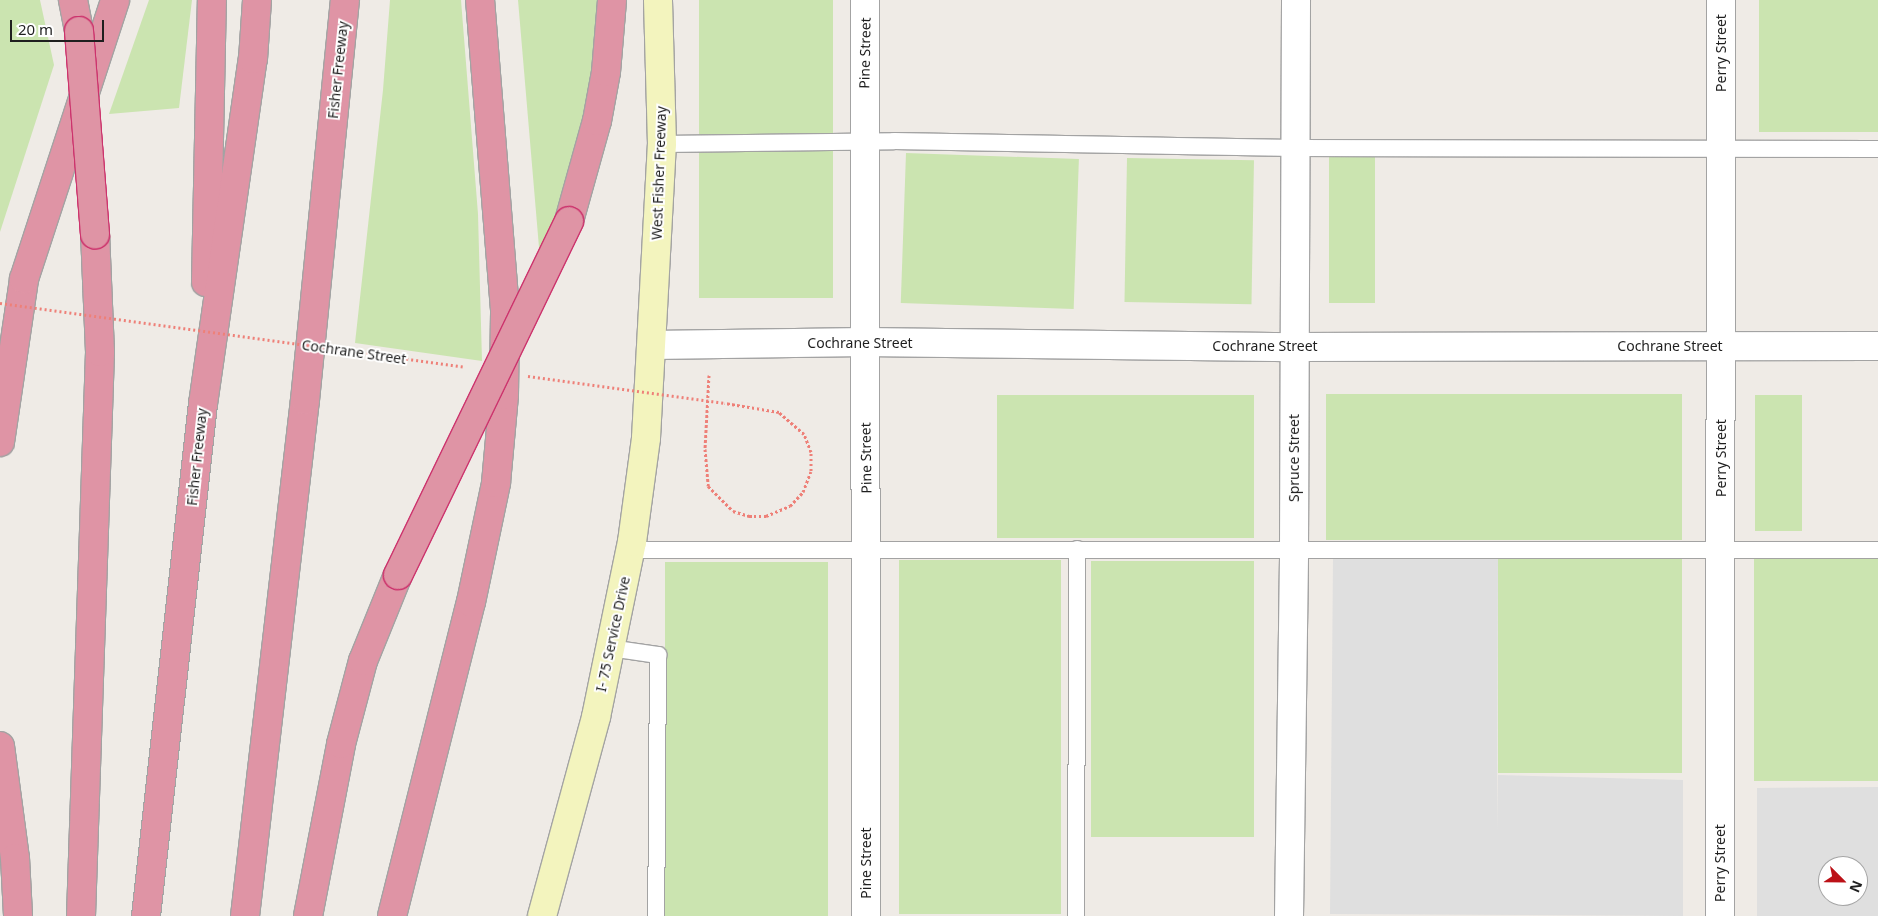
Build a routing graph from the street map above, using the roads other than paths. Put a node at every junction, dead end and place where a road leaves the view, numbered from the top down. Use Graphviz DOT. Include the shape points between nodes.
graph roads {
  1 [pos="73,0"];
  2 [pos="115,0"];
  3 [pos="212,0"];
  4 [pos="257,0"];
  5 [pos="345,0"];
  6 [pos="480,0"];
  7 [pos="612,0"];
  8 [pos="658,0"];
  9 [pos="865,0"];
  10 [pos="1296,0"];
  11 [pos="1721,0"];
  12 [pos="864,142"];
  13 [pos="662,144"];
  14 [pos="1295,148"];
  15 [pos="1878,149"];
  16 [pos="1721,150"];
  17 [pos="865,342"];
  18 [pos="652,345"];
  19 [pos="1720,346"];
  20 [pos="1878,346"];
  21 [pos="1295,347"];
  22 [pos="203,404"];
  23 [pos="0,442"];
  24 [pos="1077,549"];
  25 [pos="1294,549"];
  26 [pos="1720,549"];
  27 [pos="631,550"];
  28 [pos="867,550"];
  29 [pos="1878,550"];
  30 [pos="610,648"];
  31 [pos="0,746"];
  32 [pos="18,916"];
  33 [pos="81,916"];
  34 [pos="146,916"];
  35 [pos="245,916"];
  36 [pos="308,916"];
  37 [pos="392,916"];
  38 [pos="542,916"];
  39 [pos="656,916"];
  40 [pos="866,916"];
  41 [pos="1076,916"];
  42 [pos="1289,916"];
  43 [pos="1720,916"];
  1 -- 33 [label="highway, bridge" via="79,31 95,234 100,352"];
  2 -- 23 [label="highway" via="24,279 4,395"];
  3 -- 22 [label="highway"];
  4 -- 22 [label="highway, Fisher Freeway" via="253,59"];
  5 -- 35 [label="highway, Fisher Freeway" via="305,400"];
  6 -- 37 [label="highway" via="505,310 503,405 496,483 471,602"];
  7 -- 36 [label="highway, bridge" via="606,72 597,121 569,221 398,575 363,661 341,744"];
  8 -- 13 [label="street, West Fisher Freeway"];
  9 -- 12 [label="street, Pine Street"];
  10 -- 14 [label="street, Spruce Street"];
  11 -- 16 [label="street, Perry Street"];
  12 -- 13 [label="lane"];
  12 -- 14 [label="lane"];
  12 -- 17 [label="street, Pine Street"];
  13 -- 18 [label="street, West Fisher Freeway"];
  14 -- 16 [label="lane"];
  14 -- 21 [label="street, Spruce Street"];
  15 -- 16 [label="lane"];
  16 -- 19 [label="street, Perry Street"];
  17 -- 18 [label="street, Cochrane Street"];
  17 -- 21 [label="street, Cochrane Street"];
  17 -- 28 [label="street, Pine Street"];
  18 -- 27 [label="street, I- 75 Service Drive" via="646,438"];
  19 -- 20 [label="street, Cochrane Street"];
  19 -- 21 [label="street, Cochrane Street"];
  19 -- 26 [label="street, Perry Street"];
  21 -- 25 [label="street, Spruce Street"];
  22 -- 34 [label="highway, Fisher Freeway"];
  24 -- 25 [label="lane"];
  24 -- 28 [label="lane"];
  24 -- 41 [label="lane"];
  25 -- 26 [label="lane"];
  25 -- 42 [label="street, Spruce Street"];
  26 -- 29 [label="lane"];
  26 -- 43 [label="street, Perry Street"];
  27 -- 28 [label="lane"];
  27 -- 30 [label="street, I- 75 Service Drive"];
  28 -- 40 [label="street, Pine Street"];
  30 -- 38 [label="street, I- 75 Service Drive" via="596,718"];
  30 -- 39 [label="lane" via="658,655"];
  31 -- 32 [label="highway" via="15,858"];
}
